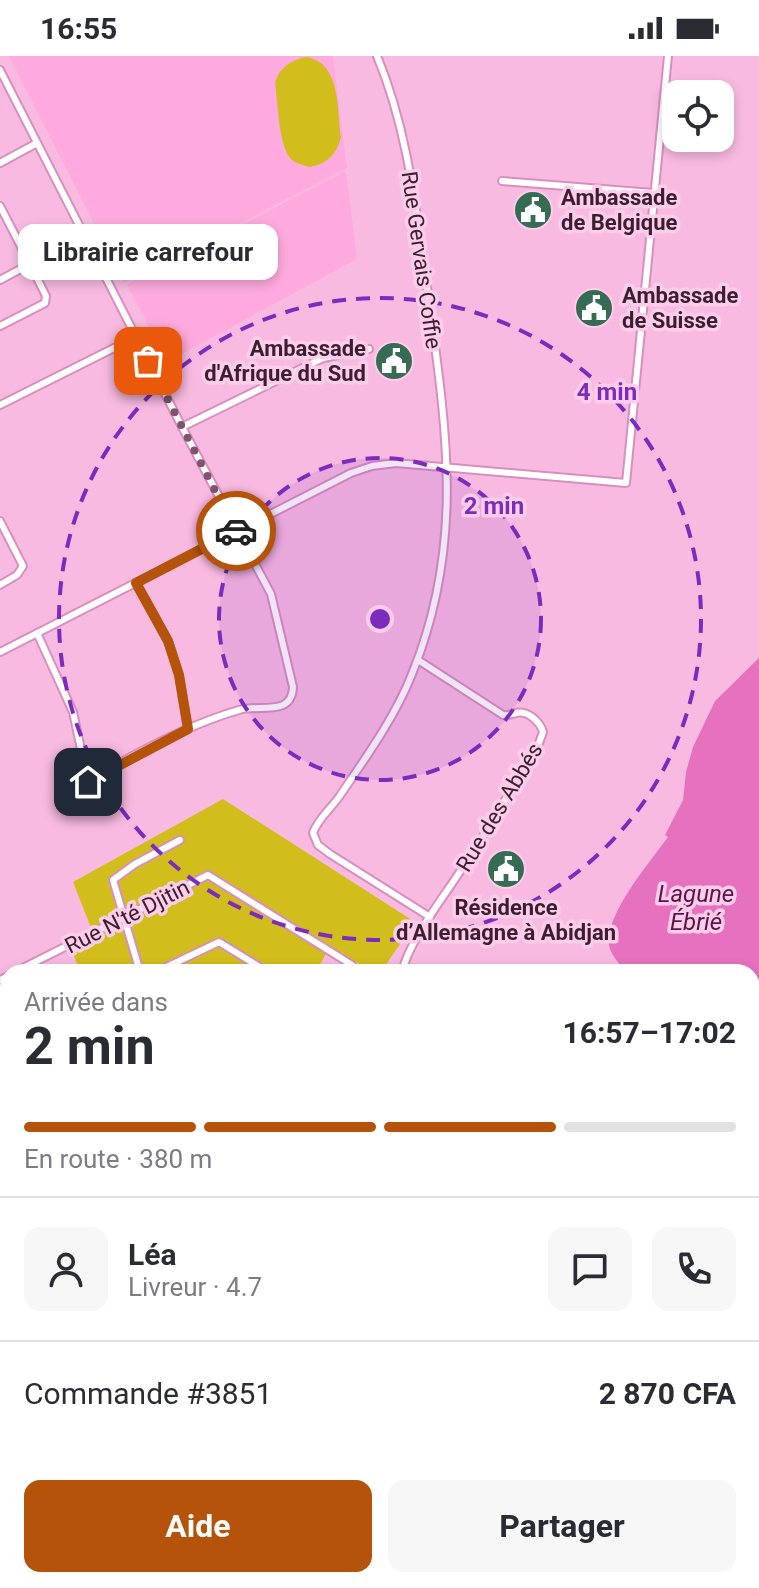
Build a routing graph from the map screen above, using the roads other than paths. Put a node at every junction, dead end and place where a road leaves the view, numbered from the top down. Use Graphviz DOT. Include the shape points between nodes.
graph roads {
  1 [pos="377,56"];
  2 [pos="668,56"];
  3 [pos="0,70"];
  4 [pos="37,143"];
  5 [pos="0,163"];
  6 [pos="502,181"];
  7 [pos="653,193"];
  8 [pos="0,206"];
  9 [pos="30,264"];
  10 [pos="0,280"];
  11 [pos="0,326"];
  12 [pos="136,337"];
  13 [pos="369,349"];
  14 [pos="0,405"];
  15 [pos="182,427"];
  16 [pos="448,468"];
  17 [pos="0,521"];
  18 [pos="237,531"];
  19 [pos="136,583"];
  20 [pos="0,585"];
  21 [pos="37,633"];
  22 [pos="0,652"];
  23 [pos="418,660"];
  24 [pos="188,729"];
  25 [pos="88,782"];
  26 [pos="76,790"];
  27 [pos="180,840"];
  28 [pos="430,917"];
  29 [pos="124,918"];
  30 [pos="31,964"];
  31 [pos="138,964"];
  32 [pos="173,964"];
  33 [pos="255,964"];
  34 [pos="350,964"];
  35 [pos="404,964"];
  1 -- 16 [label="street, Rue Gervais Coffie" via="400,122 413,184"];
  2 -- 7 [label="street"];
  3 -- 4 [label="street"];
  4 -- 5 [label="street"];
  4 -- 12 [label="street"];
  6 -- 7 [label="street"];
  7 -- 16 [label="street" via="626,483"];
  8 -- 9 [label="street"];
  9 -- 10 [label="street"];
  9 -- 11 [label="street" via="45,303"];
  12 -- 14 [label="street"];
  12 -- 15 [label="street"];
  13 -- 15 [label="street" via="323,358"];
  15 -- 18 [label="street"];
  16 -- 18 [label="street" via="372,466"];
  16 -- 23 [label="street, Rue Gervais Coffie" via="440,579"];
  17 -- 20 [label="street" via="23,566"];
  18 -- 19 [label="street"];
  18 -- 24 [label="street" via="274,601 293,695 279,708 251,707"];
  19 -- 21 [label="street"];
  19 -- 24 [label="street" via="168,641"];
  21 -- 22 [label="street"];
  21 -- 25 [label="street" via="73,712"];
  23 -- 28 [label="street, Rue Gervais Coffie" via="373,746 313,833 330,854"];
  23 -- 28 [label="street, Rue des Abbés" via="503,715 529,716 543,732"];
  24 -- 25 [label="street"];
  25 -- 26 [label="street"];
  27 -- 29 [label="street" via="113,880"];
  28 -- 35 [label="street, Rue des Abbés"];
  29 -- 30 [label="street, Rue N'té Djitin"];
  29 -- 31 [label="street"];
  29 -- 34 [label="street, Rue N'té Djitin" via="208,875"];
  32 -- 33 [label="street" via="219,942"];
}
